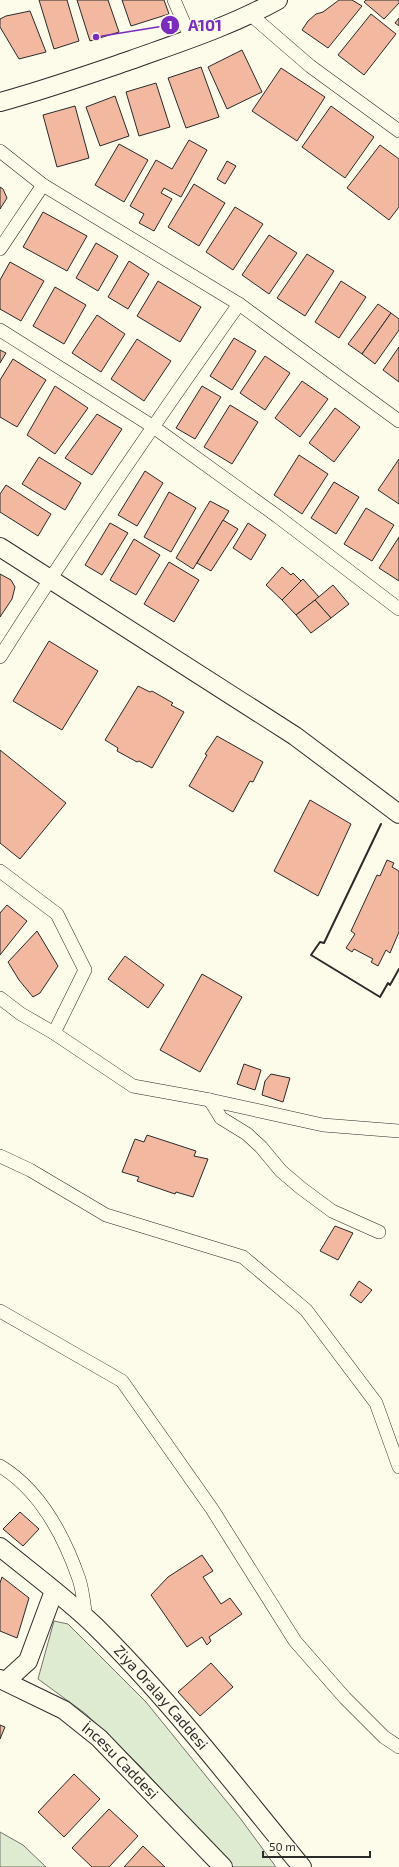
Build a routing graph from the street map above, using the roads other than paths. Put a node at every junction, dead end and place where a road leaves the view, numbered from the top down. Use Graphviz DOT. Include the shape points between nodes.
graph roads {
  1 [pos="174,0"];
  2 [pos="278,0"];
  3 [pos="251,15"];
  4 [pos="191,39"];
  5 [pos="0,102"];
  6 [pos="399,131"];
  7 [pos="0,151"];
  8 [pos="43,185"];
  9 [pos="0,249"];
  10 [pos="239,304"];
  11 [pos="0,330"];
  12 [pos="399,421"];
  13 [pos="152,426"];
  14 [pos="0,547"];
  15 [pos="49,580"];
  16 [pos="399,609"];
  17 [pos="0,657"];
  18 [pos="399,814"];
  19 [pos="0,871"];
  20 [pos="0,998"];
  21 [pos="54,1033"];
  22 [pos="210,1100"];
  23 [pos="399,1131"];
  24 [pos="0,1156"];
  25 [pos="379,1232"];
  26 [pos="0,1311"];
  27 [pos="0,1466"];
  28 [pos="399,1467"];
  29 [pos="0,1547"];
  30 [pos="54,1591"];
  31 [pos="86,1618"];
  32 [pos="3,1680"];
  33 [pos="399,1747"];
  34 [pos="222,1867"];
  35 [pos="302,1867"];
  1 -- 4 [label="street"];
  2 -- 3 [label="street"];
  3 -- 4 [label="street"];
  3 -- 6 [label="street" via="310,66"];
  4 -- 5 [label="street" via="32,94"];
  7 -- 8 [label="street"];
  8 -- 9 [label="street"];
  8 -- 10 [label="street"];
  10 -- 12 [label="street"];
  10 -- 13 [label="street"];
  11 -- 13 [label="street"];
  13 -- 15 [label="street"];
  13 -- 16 [label="street" via="277,516"];
  14 -- 15 [label="street"];
  15 -- 17 [label="street"];
  15 -- 18 [label="street" via="295,736"];
  19 -- 21 [label="street" via="57,914 85,970"];
  20 -- 21 [label="street" via="21,1014"];
  21 -- 22 [label="street" via="133,1086"];
  22 -- 23 [label="street" via="322,1125"];
  22 -- 25 [label="street" via="222,1118 261,1146 281,1171 301,1188 332,1211"];
  24 -- 28 [label="street" via="30,1170 106,1215 243,1257 306,1310 376,1403"];
  26 -- 33 [label="street" via="122,1381 212,1509 295,1641 345,1698"];
  27 -- 31 [label="street" via="32,1492 57,1529 79,1580"];
  29 -- 30 [label="street, Ziya Oralay Caddesi"];
  30 -- 31 [label="street, Ziya Oralay Caddesi"];
  30 -- 32 [label="street" via="28,1661"];
  31 -- 35 [label="street, Ziya Oralay Caddesi" via="164,1701"];
  32 -- 34 [label="street, İncesu Caddesi" via="64,1710 99,1738"];
}
